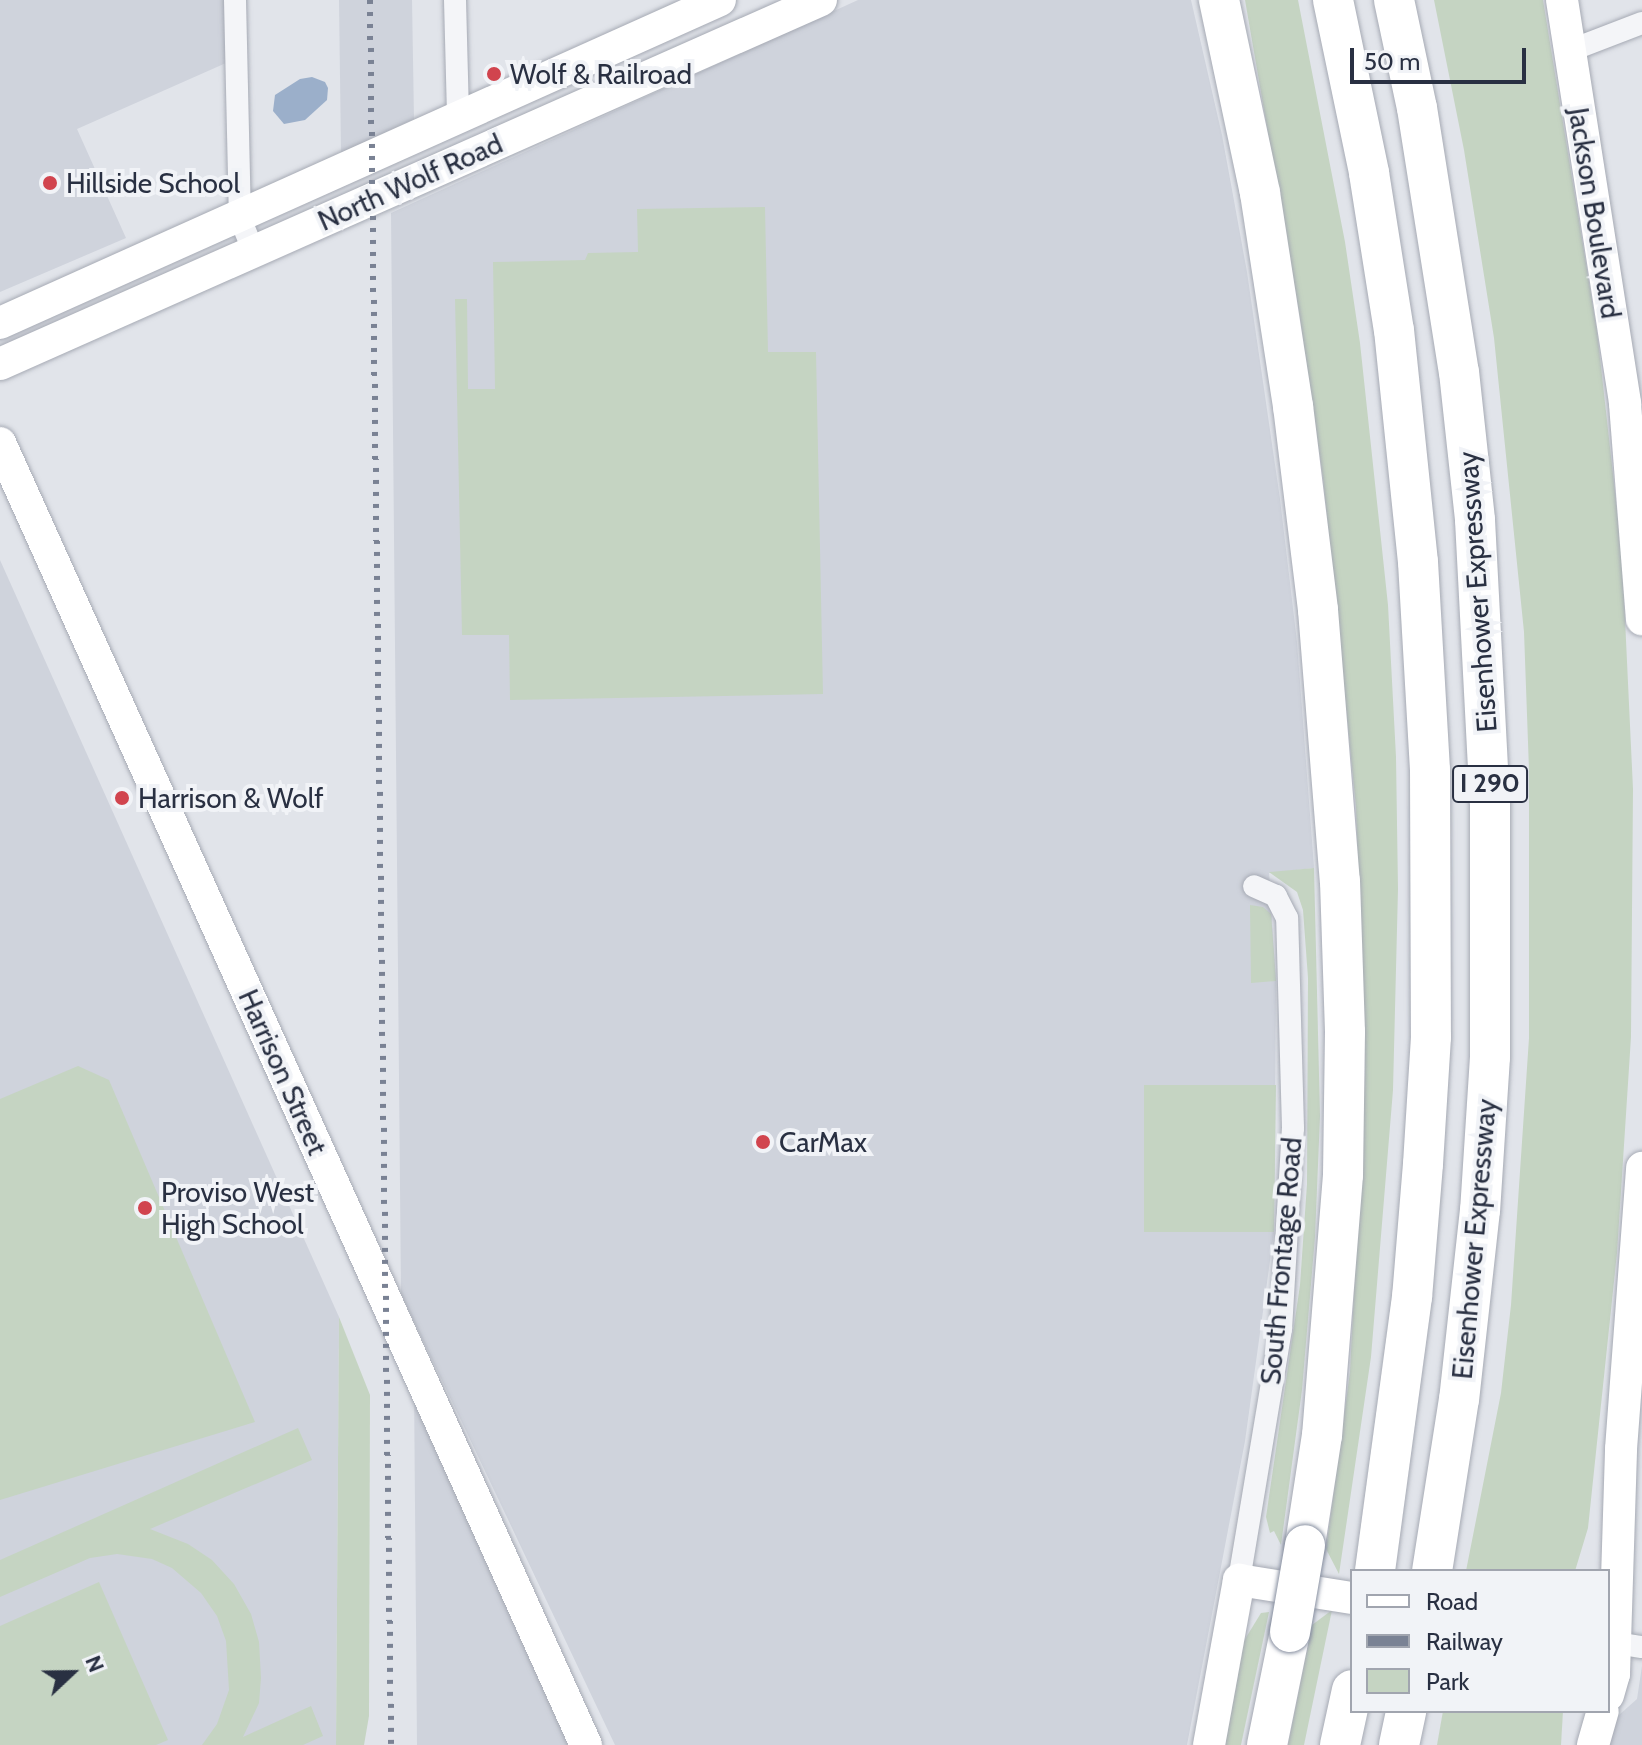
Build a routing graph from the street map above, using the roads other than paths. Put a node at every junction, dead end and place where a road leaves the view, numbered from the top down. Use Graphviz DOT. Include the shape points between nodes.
graph roads {
  1 [pos="235,0"];
  2 [pos="455,0"];
  3 [pos="720,0"];
  4 [pos="821,0"];
  5 [pos="1219,0"];
  6 [pos="1333,0"];
  7 [pos="1394,0"];
  8 [pos="1562,0"];
  9 [pos="1642,23"];
  10 [pos="1569,51"];
  11 [pos="458,118"];
  12 [pos="479,151"];
  13 [pos="240,218"];
  14 [pos="254,252"];
  15 [pos="0,323"];
  16 [pos="0,364"];
  17 [pos="1634,411"];
  18 [pos="0,443"];
  19 [pos="1642,619"];
  20 [pos="1254,886"];
  21 [pos="1642,1168"];
  22 [pos="1606,1563"];
  23 [pos="1375,1569"];
  24 [pos="1432,1569"];
  25 [pos="1239,1580"];
  26 [pos="1610,1583"];
  27 [pos="1350,1598"];
  28 [pos="1622,1643"];
  29 [pos="1610,1688"];
  30 [pos="1350,1699"];
  31 [pos="1406,1713"];
  32 [pos="1578,1713"];
  33 [pos="1602,1713"];
  34 [pos="586,1745"];
  35 [pos="1209,1745"];
  36 [pos="1267,1745"];
  37 [pos="1340,1745"];
  38 [pos="1399,1745"];
  39 [pos="1576,1745"];
  40 [pos="1593,1745"];
  1 -- 13 [label="street"];
  2 -- 11 [label="street"];
  3 -- 11 [label="main road, North Wolf Road"];
  4 -- 12 [label="main road, North Wolf Road"];
  5 -- 36 [label="highway, bridge" via="1260,193 1320,625 1340,881 1345,1032 1342,1191 1322,1435"];
  6 -- 23 [label="highway, Eisenhower Expressway / I 290" via="1394,330 1418,562 1430,770 1431,1007 1423,1164 1412,1297"];
  7 -- 24 [label="highway, Eisenhower Expressway / I 290" via="1417,108 1459,372 1478,550 1490,803 1490,1057 1480,1210 1467,1339"];
  8 -- 10 [label="main road, Jackson Boulevard"];
  9 -- 10 [label="street"];
  10 -- 17 [label="main road, Jackson Boulevard"];
  11 -- 12 [label="main road"];
  11 -- 13 [label="main road, North Wolf Road"];
  12 -- 14 [label="main road, North Wolf Road"];
  13 -- 14 [label="street"];
  13 -- 15 [label="main road, North Wolf Road"];
  14 -- 16 [label="main road, North Wolf Road"];
  17 -- 19 [label="main road, Jackson Boulevard"];
  18 -- 34 [label="main road, Harrison Street"];
  20 -- 25 [label="street, South Frontage Road" via="1276,896 1287,918 1293,1128 1281,1329"];
  21 -- 22 [label="main road"];
  25 -- 27 [label="main road"];
  25 -- 35 [label="main road, South Frontage Road"];
  26 -- 28 [label="main road"];
  28 -- 29 [label="main road"];
  30 -- 37 [label="highway"];
  31 -- 38 [label="highway"];
  32 -- 39 [label="main road"];
  33 -- 40 [label="main road"];
}
